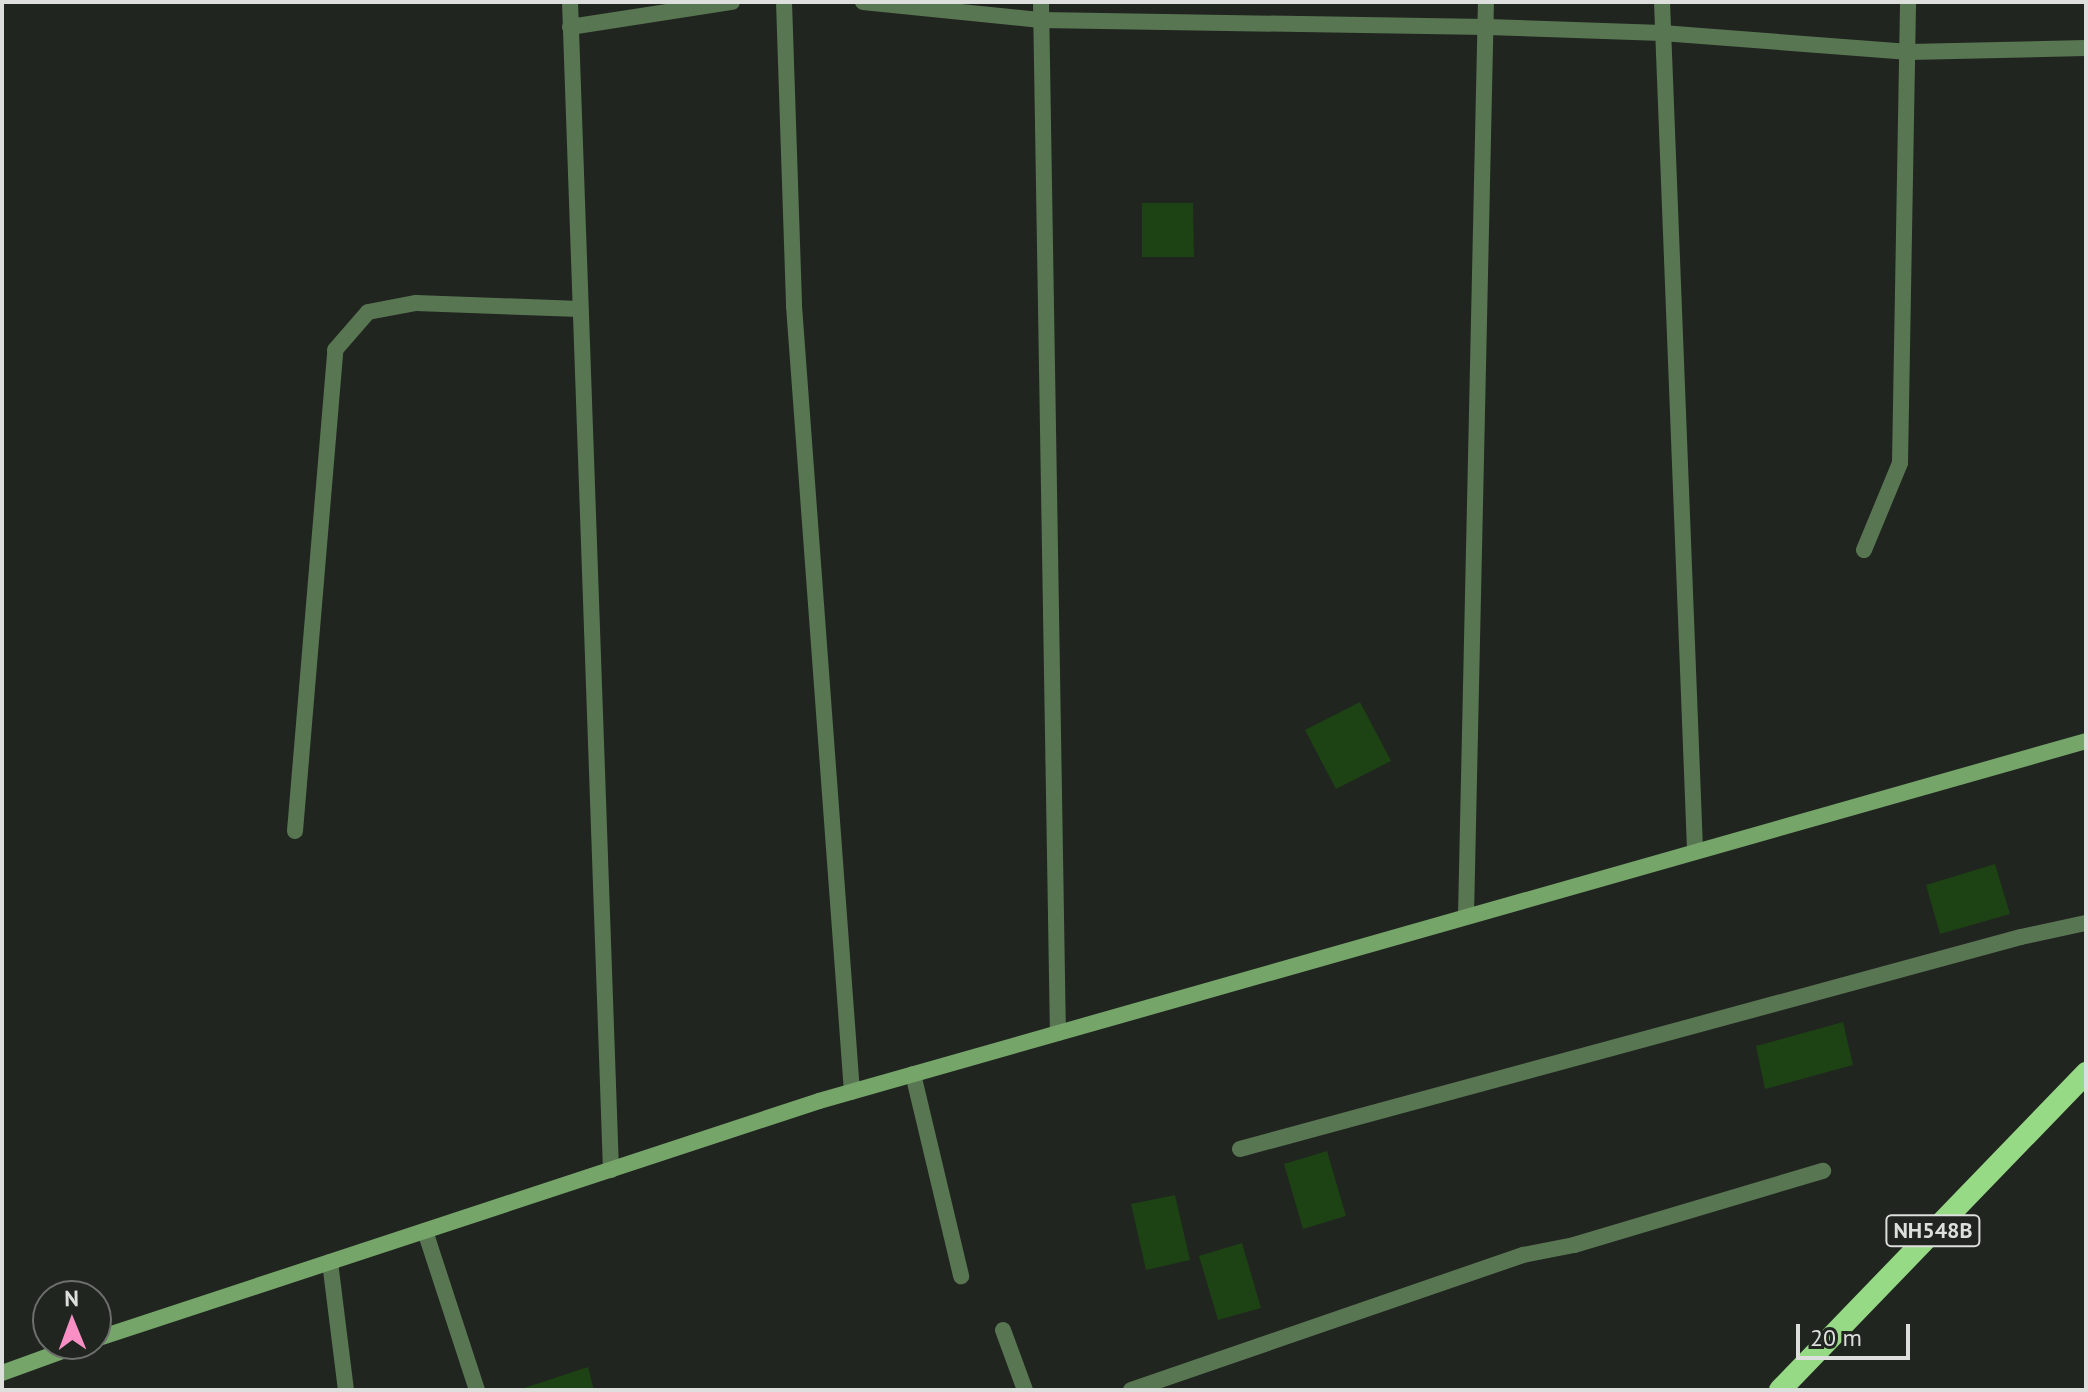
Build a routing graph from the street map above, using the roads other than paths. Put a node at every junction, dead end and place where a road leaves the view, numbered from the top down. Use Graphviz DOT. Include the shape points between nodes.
graph roads {
  1 [pos="570,2"];
  2 [pos="732,2"];
  3 [pos="784,2"];
  4 [pos="863,2"];
  5 [pos="1041,2"];
  6 [pos="1486,2"];
  7 [pos="1662,2"];
  8 [pos="1908,2"];
  9 [pos="1041,20"];
  10 [pos="570,27"];
  11 [pos="1487,27"];
  12 [pos="1662,33"];
  13 [pos="2086,48"];
  14 [pos="1909,52"];
  15 [pos="580,309"];
  16 [pos="1864,550"];
  17 [pos="2086,741"];
  18 [pos="295,831"];
  19 [pos="1695,850"];
  20 [pos="1466,916"];
  21 [pos="2086,923"];
  22 [pos="1058,1033"];
  23 [pos="2086,1073"];
  24 [pos="913,1074"];
  25 [pos="852,1092"];
  26 [pos="1240,1149"];
  27 [pos="611,1170"];
  28 [pos="1823,1171"];
  29 [pos="425,1231"];
  30 [pos="330,1262"];
  31 [pos="961,1276"];
  32 [pos="1003,1330"];
  33 [pos="112,1334"];
  34 [pos="38,1360"];
  35 [pos="2,1373"];
  36 [pos="346,1390"];
  37 [pos="477,1390"];
  38 [pos="1025,1390"];
  39 [pos="1131,1390"];
  40 [pos="1780,1390"];
  1 -- 10 [label="street"];
  2 -- 10 [label="street"];
  3 -- 25 [label="street" via="794,306"];
  4 -- 9 [label="street"];
  5 -- 9 [label="street"];
  6 -- 11 [label="street"];
  7 -- 12 [label="street"];
  8 -- 14 [label="street"];
  9 -- 11 [label="street"];
  9 -- 22 [label="street"];
  10 -- 15 [label="street"];
  11 -- 12 [label="street"];
  11 -- 20 [label="street"];
  12 -- 14 [label="street"];
  12 -- 19 [label="street"];
  13 -- 14 [label="street"];
  14 -- 16 [label="street" via="1900,463"];
  15 -- 18 [label="street" via="416,303 368,312 335,350"];
  15 -- 27 [label="street"];
  17 -- 19 [label="main road"];
  19 -- 20 [label="main road"];
  20 -- 22 [label="main road"];
  21 -- 26 [label="street"];
  22 -- 24 [label="main road"];
  23 -- 40 [label="highway, NH548B"];
  24 -- 25 [label="main road"];
  24 -- 31 [label="street"];
  25 -- 27 [label="main road"];
  27 -- 29 [label="main road"];
  28 -- 39 [label="street" via="1574,1245 1523,1255"];
  29 -- 30 [label="main road"];
  29 -- 37 [label="street"];
  30 -- 33 [label="main road"];
  30 -- 36 [label="street"];
  32 -- 38 [label="street"];
  34 -- 35 [label="main road"];
}
